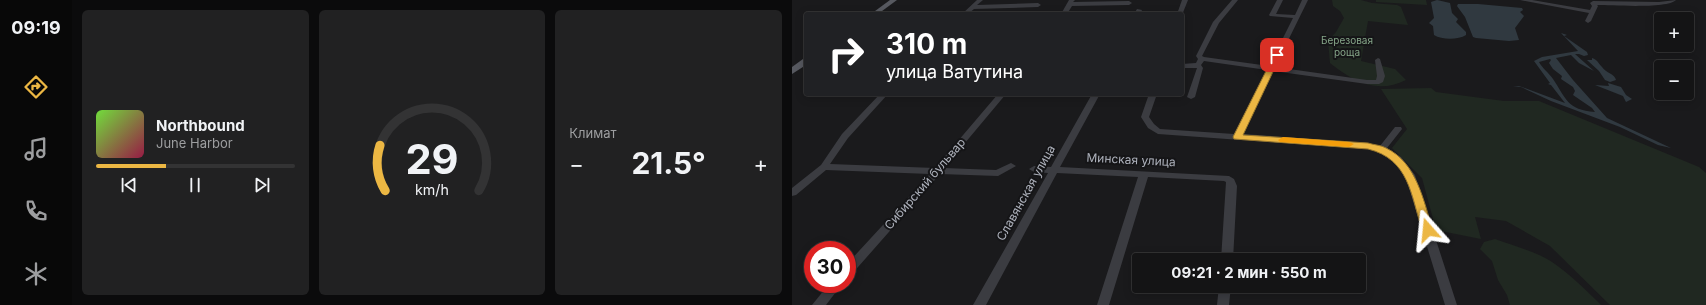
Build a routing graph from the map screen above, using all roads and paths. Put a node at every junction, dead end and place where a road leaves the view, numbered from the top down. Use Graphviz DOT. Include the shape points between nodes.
graph roads {
  1 [pos="894,0"];
  2 [pos="980,0"];
  3 [pos="1185,0"];
  4 [pos="1235,0"];
  5 [pos="1280,0"];
  6 [pos="1305,0"];
  7 [pos="1523,0"];
  8 [pos="1588,0"];
  9 [pos="1673,0"];
  10 [pos="1071,2"];
  11 [pos="1129,3"];
  12 [pos="1593,3"];
  13 [pos="1038,5"];
  14 [pos="973,7"];
  15 [pos="877,12"];
  16 [pos="967,12"];
  17 [pos="1065,12"];
  18 [pos="1181,12"];
  19 [pos="1592,12"];
  20 [pos="1296,17"];
  21 [pos="1588,21"];
  22 [pos="1378,60"];
  23 [pos="804,62"];
  24 [pos="1200,62"];
  25 [pos="1184,66"];
  26 [pos="1271,68"];
  27 [pos="792,71"];
  28 [pos="882,96"];
  29 [pos="1000,96"];
  30 [pos="1095,96"];
  31 [pos="1152,96"];
  32 [pos="1191,97"];
  33 [pos="1398,129"];
  34 [pos="1237,137"];
  35 [pos="1382,150"];
  36 [pos="1011,166"];
  37 [pos="824,167"];
  38 [pos="1034,169"];
  39 [pos="1053,169"];
  40 [pos="938,170"];
  41 [pos="1144,174"];
  42 [pos="792,193"];
  43 [pos="1227,253"];
  44 [pos="856,262"];
  45 [pos="828,293"];
  46 [pos="1224,293"];
  47 [pos="818,305"];
  48 [pos="979,305"];
  49 [pos="1103,305"];
  50 [pos="1223,305"];
  51 [pos="1451,305"];
  1 -- 15 [label="main road"];
  2 -- 14 [label="street"];
  3 -- 18 [label="street"];
  4 -- 24 [label="street" via="1215,24 1199,56"];
  5 -- 20 [label="street" via="1272,15"];
  6 -- 20 [label="street"];
  7 -- 19 [label="street"];
  8 -- 12 [label="street"];
  9 -- 12 [label="street" via="1658,4"];
  10 -- 11 [label="street"];
  10 -- 17 [label="street"];
  12 -- 19 [label="street" via="1595,6"];
  13 -- 14 [label="street"];
  14 -- 16 [label="street"];
  19 -- 21 [label="street"];
  20 -- 26 [label="street"];
  22 -- 26 [label="street" via="1381,76 1379,82"];
  23 -- 27 [label="main road"];
  24 -- 25 [label="street"];
  24 -- 26 [label="street"];
  24 -- 32 [label="street"];
  26 -- 34 [label="street"];
  28 -- 37 [label="street" via="845,136"];
  29 -- 40 [label="street, Сибирский бульвар"];
  30 -- 39 [label="street, Славянская улица"];
  31 -- 34 [label="street" via="1145,116 1155,130"];
  33 -- 35 [label="street"];
  34 -- 35 [label="street" via="1368,146"];
  35 -- 51 [label="street" via="1398,159 1410,175"];
  36 -- 40 [label="street" via="998,173"];
  37 -- 40 [label="street"];
  37 -- 42 [label="street"];
  38 -- 39 [label="street, Минская улица"];
  39 -- 41 [label="street, Минская улица"];
  39 -- 48 [label="street, Славянская улица"];
  40 -- 44 [label="street, Сибирский бульвар"];
  41 -- 43 [label="street, Минская улица" via="1226,178 1231,181"];
  41 -- 49 [label="street"];
  45 -- 47 [label="street"];
  46 -- 50 [label="street"];
}
